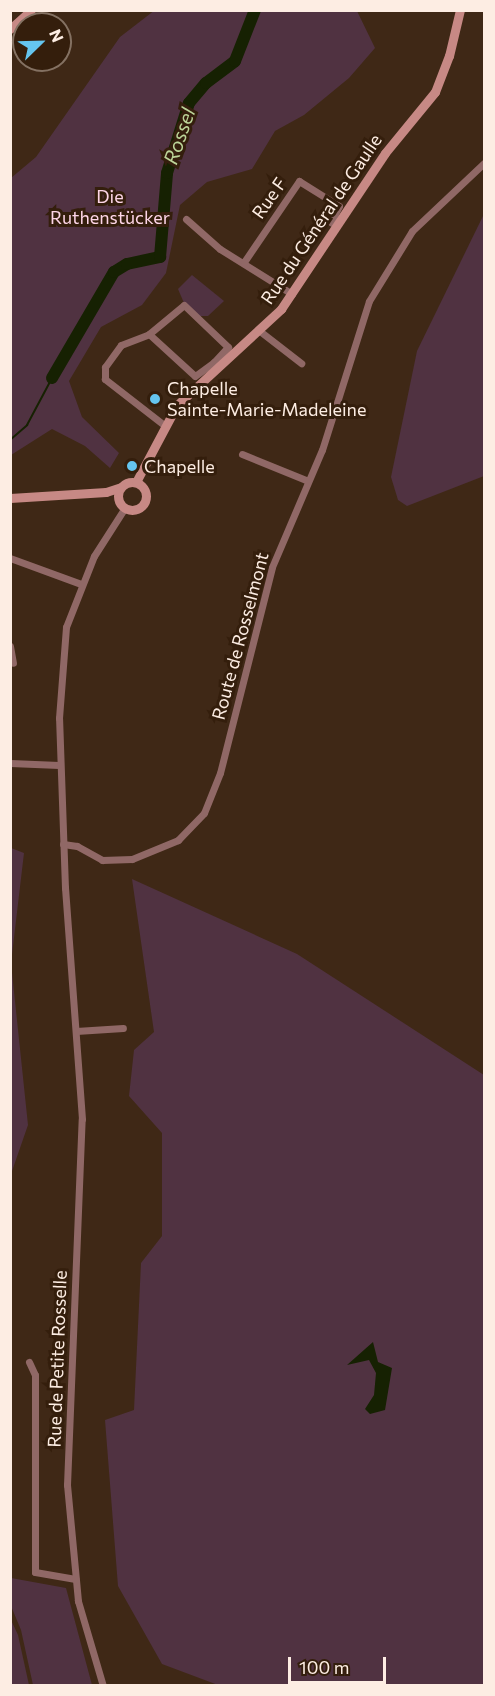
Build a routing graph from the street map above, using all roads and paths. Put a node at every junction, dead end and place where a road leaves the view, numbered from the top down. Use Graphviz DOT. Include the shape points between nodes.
graph roads {
  1 [pos="31,10"];
  2 [pos="460,10"];
  3 [pos="10,29"];
  4 [pos="484,163"];
  5 [pos="186,219"];
  6 [pos="337,226"];
  7 [pos="244,262"];
  8 [pos="292,294"];
  9 [pos="261,332"];
  10 [pos="149,334"];
  11 [pos="301,363"];
  12 [pos="217,365"];
  13 [pos="164,425"];
  14 [pos="242,453"];
  15 [pos="308,481"];
  16 [pos="136,482"];
  17 [pos="121,487"];
  18 [pos="106,492"];
  19 [pos="10,498"];
  20 [pos="118,499"];
  21 [pos="124,508"];
  22 [pos="10,558"];
  23 [pos="81,584"];
  24 [pos="10,646"];
  25 [pos="13,663"];
  26 [pos="10,763"];
  27 [pos="59,765"];
  28 [pos="63,844"];
  29 [pos="123,1028"];
  30 [pos="76,1030"];
  31 [pos="28,1362"];
  32 [pos="75,1579"];
  33 [pos="103,1686"];
  1 -- 3 [label="main road"];
  2 -- 6 [label="main road, Rue du Général de Gaulle" via="435,92 385,153"];
  4 -- 15 [label="street, Route de Rosselmont" via="412,231 384,272 369,301 322,450"];
  5 -- 7 [label="street" via="220,249"];
  6 -- 7 [label="street, Rue F" via="331,222 339,206 299,181"];
  6 -- 8 [label="main road, Rue du Général de Gaulle"];
  7 -- 8 [label="street"];
  8 -- 9 [label="main road, Rue du Général de Gaulle"];
  9 -- 11 [label="street"];
  9 -- 12 [label="main road, Rue du Général de Gaulle"];
  10 -- 12 [label="street" via="195,376"];
  10 -- 12 [label="street" via="184,305 228,348"];
  10 -- 13 [label="street" via="121,345 103,376"];
  12 -- 13 [label="main road, Rue du Général de Gaulle" via="189,392"];
  13 -- 16 [label="main road, Rue du Général de Gaulle"];
  14 -- 15 [label="street"];
  15 -- 28 [label="street, Route de Rosselmont" via="272,567 220,772 204,813 178,840 132,859 102,860 77,846"];
  16 -- 17 [label="main road"];
  16 -- 21 [label="main road" via="145,488 144,504 135,510"];
  17 -- 18 [label="main road"];
  17 -- 20 [label="main road"];
  18 -- 19 [label="main road"];
  18 -- 20 [label="main road"];
  20 -- 21 [label="main road"];
  21 -- 23 [label="street, Rue de Petite Rosselle"];
  22 -- 23 [label="street"];
  23 -- 27 [label="street, Rue de Petite Rosselle" via="66,627"];
  24 -- 25 [label="street"];
  26 -- 27 [label="street"];
  27 -- 28 [label="street, Rue de Petite Rosselle"];
  28 -- 30 [label="street, Rue de Petite Rosselle"];
  29 -- 30 [label="street"];
  30 -- 32 [label="street, Rue de Petite Rosselle" via="82,1141 67,1485"];
  31 -- 32 [label="street" via="35,1375 35,1572"];
  32 -- 33 [label="street, Rue de Petite Rosselle"];
}
